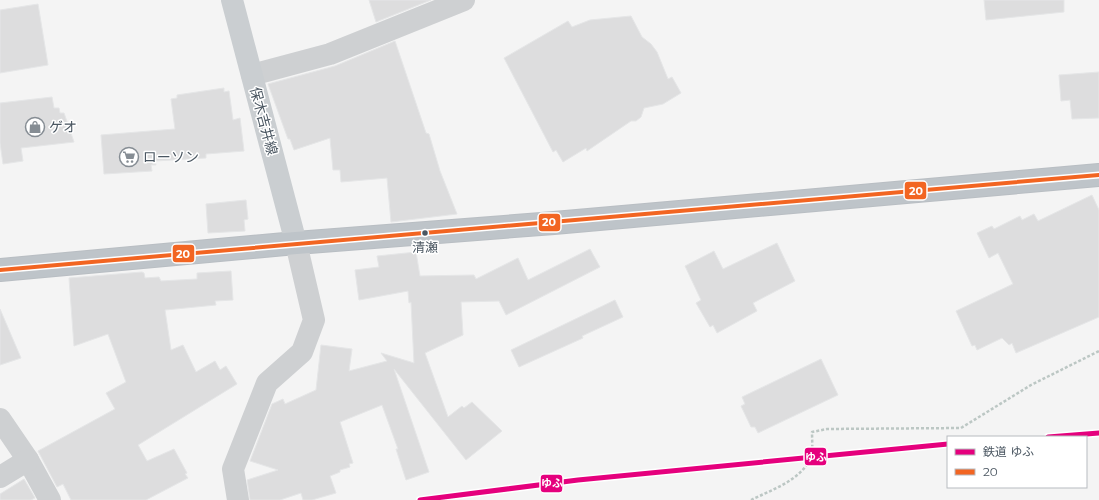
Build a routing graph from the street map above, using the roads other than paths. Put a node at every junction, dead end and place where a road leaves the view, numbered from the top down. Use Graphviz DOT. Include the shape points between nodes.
graph roads {
  1 [pos="232,0"];
  2 [pos="464,0"];
  3 [pos="252,75"];
  4 [pos="1099,176"];
  5 [pos="296,243"];
  6 [pos="0,270"];
  7 [pos="0,419"];
  8 [pos="28,460"];
  9 [pos="0,477"];
  10 [pos="50,500"];
  11 [pos="238,500"];
  1 -- 3 [label="main road, 保木吉井線"];
  2 -- 3 [label="street" via="330,54"];
  3 -- 5 [label="main road, 保木吉井線"];
  4 -- 5 [label="highway"];
  5 -- 6 [label="highway"];
  5 -- 11 [label="street" via="314,320 302,352 267,383 233,469"];
  7 -- 8 [label="street"];
  8 -- 9 [label="street"];
  8 -- 10 [label="street"];
}
